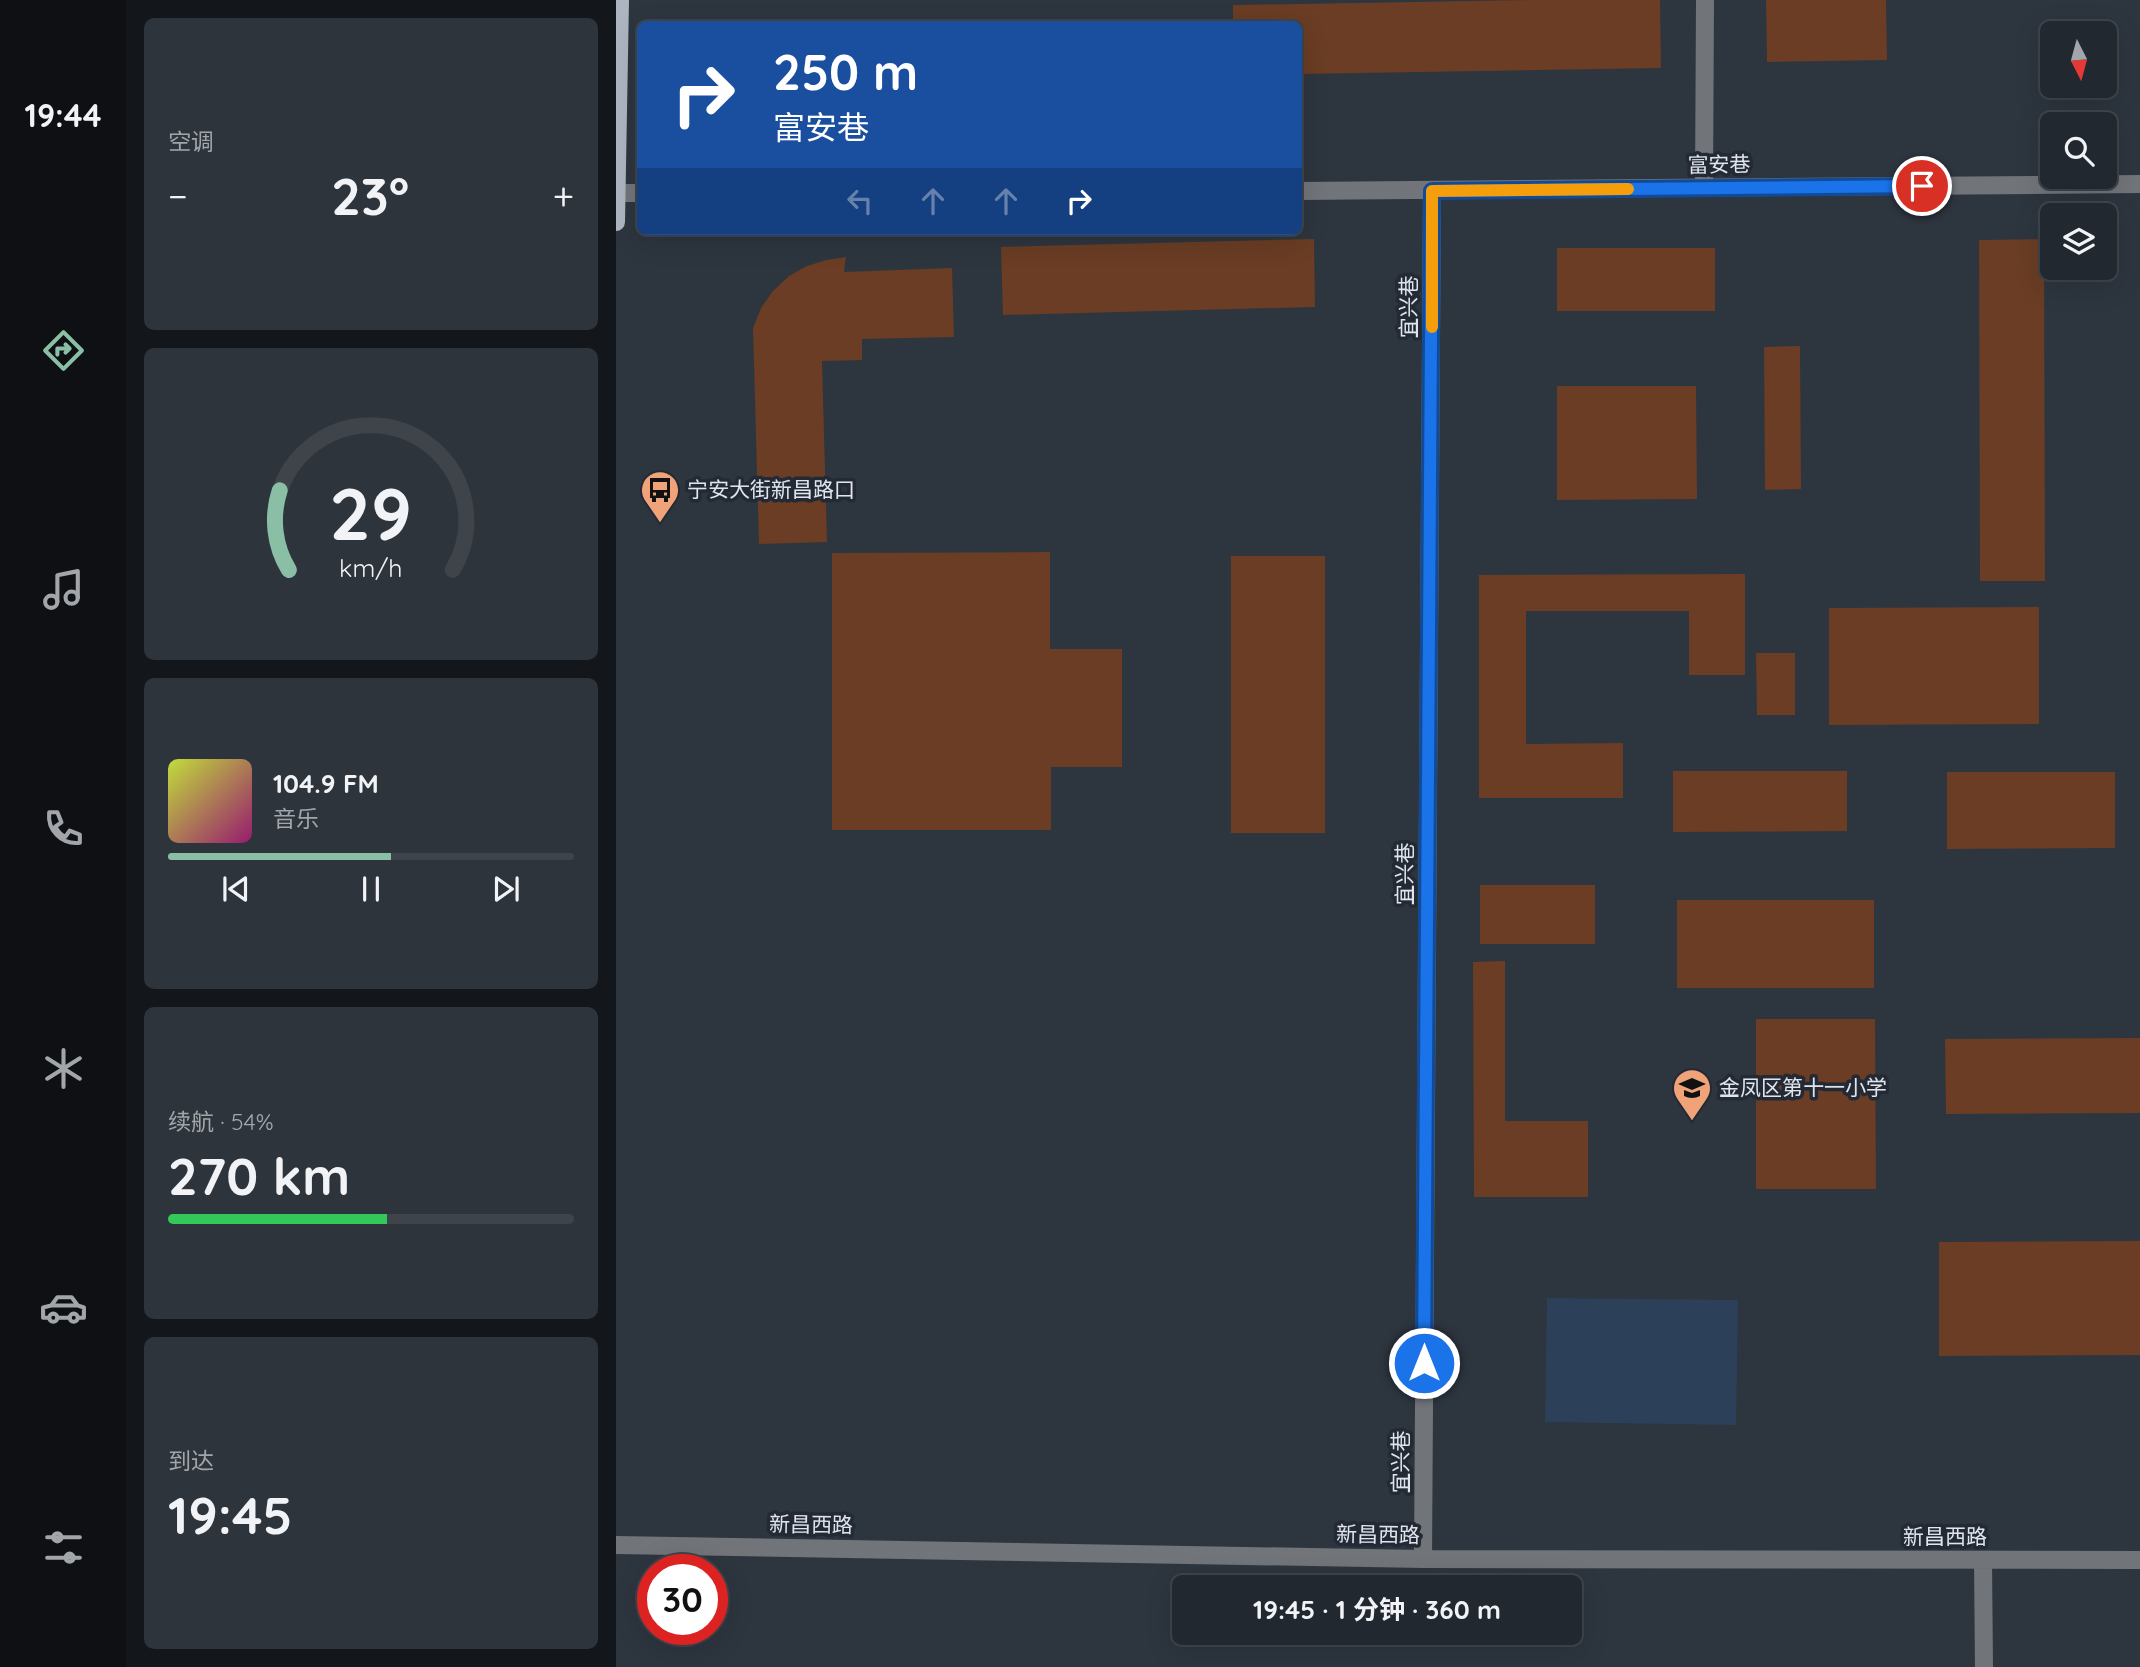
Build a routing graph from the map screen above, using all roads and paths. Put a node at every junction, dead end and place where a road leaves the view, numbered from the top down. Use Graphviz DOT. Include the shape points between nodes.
graph roads {
  1 [pos="620,0"];
  2 [pos="1705,0"];
  3 [pos="2140,184"];
  4 [pos="1704,188"];
  5 [pos="1302,191"];
  6 [pos="1432,191"];
  7 [pos="616,193"];
  8 [pos="637,193"];
  9 [pos="616,222"];
  10 [pos="616,1545"];
  11 [pos="1423,1559"];
  12 [pos="1983,1560"];
  13 [pos="2140,1560"];
  14 [pos="1984,1667"];
  1 -- 7 [label="main road"];
  2 -- 4 [label="street"];
  3 -- 4 [label="street, 富安巷"];
  4 -- 6 [label="street, 富安巷"];
  5 -- 6 [label="street, 富安巷"];
  6 -- 11 [label="street, 宜兴巷"];
  7 -- 8 [label="street"];
  7 -- 9 [label="main road"];
  10 -- 11 [label="street, 新昌西路"];
  11 -- 12 [label="street, 新昌西路"];
  12 -- 13 [label="street, 新昌西路"];
  12 -- 14 [label="street"];
}
